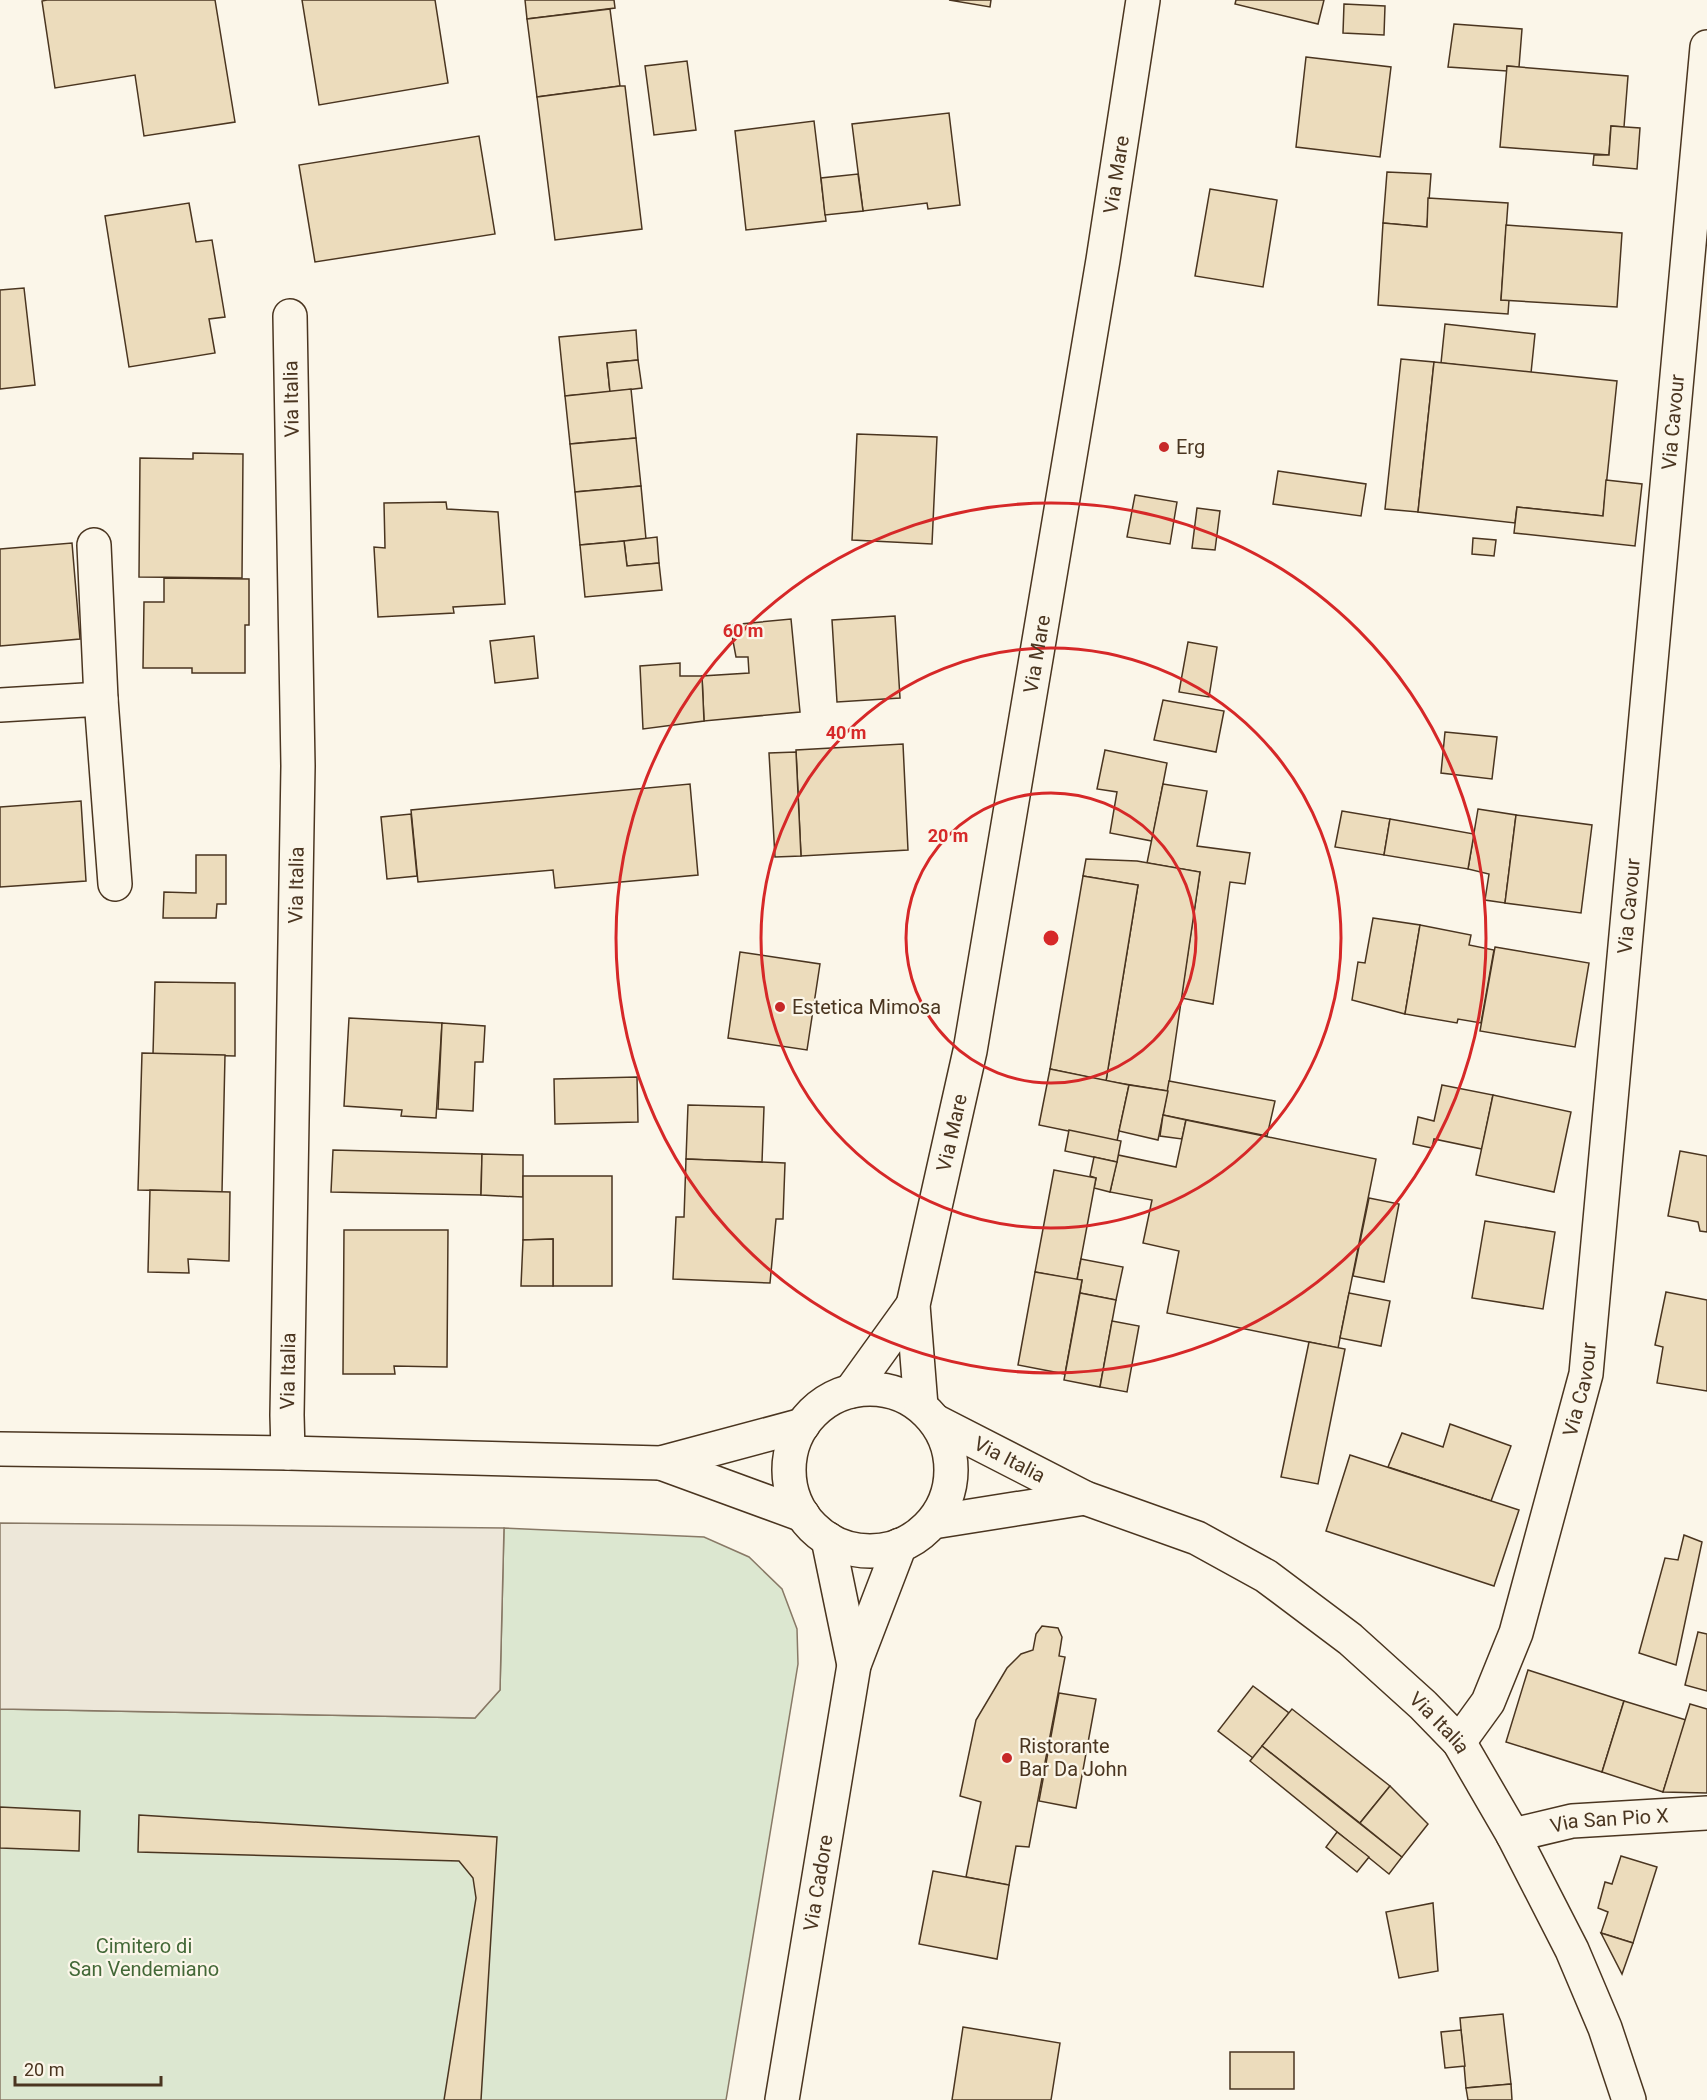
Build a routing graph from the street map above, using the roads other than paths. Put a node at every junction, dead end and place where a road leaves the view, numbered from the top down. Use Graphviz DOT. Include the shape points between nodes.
graph roads {
  1 [pos="1143,0"];
  2 [pos="1707,47"];
  3 [pos="290,316"];
  4 [pos="94,546"];
  5 [pos="101,699"];
  6 [pos="0,705"];
  7 [pos="115,884"];
  8 [pos="913,1305"];
  9 [pos="851,1391"];
  10 [pos="928,1413"];
  11 [pos="802,1425"];
  12 [pos="0,1449"];
  13 [pos="288,1453"];
  14 [pos="661,1462"];
  15 [pos="1085,1498"];
  16 [pos="803,1515"];
  17 [pos="933,1522"];
  18 [pos="828,1539"];
  19 [pos="900,1545"];
  20 [pos="854,1665"];
  21 [pos="1459,1742"];
  22 [pos="1707,1813"];
  23 [pos="1513,1835"];
  24 [pos="782,2100"];
  25 [pos="1629,2100"];
  1 -- 8 [label="street, Via Mare" via="970,1051"];
  2 -- 21 [label="street, Via Cavour" via="1586,1374 1516,1633 1488,1702"];
  3 -- 13 [label="street, Via Italia" via="298,766"];
  4 -- 5 [label="street"];
  5 -- 6 [label="street"];
  5 -- 7 [label="street"];
  8 -- 9 [label="street, Via Mare"];
  8 -- 10 [label="street, Via Mare"];
  9 -- 10 [label="street" via="875,1389 899,1394"];
  9 -- 11 [label="street" via="833,1398"];
  10 -- 15 [label="street, Via Italia"];
  10 -- 17 [label="street" via="948,1444 952,1471 946,1498"];
  11 -- 14 [label="street"];
  11 -- 16 [label="street" via="792,1446 789,1470 792,1493"];
  12 -- 13 [label="street"];
  13 -- 14 [label="street"];
  14 -- 16 [label="street"];
  15 -- 17 [label="street, Via Italia"];
  15 -- 21 [label="street, Via Italia" via="1197,1538 1266,1576 1350,1639"];
  16 -- 18 [label="street"];
  17 -- 19 [label="street"];
  18 -- 19 [label="street" via="850,1548 876,1551"];
  18 -- 20 [label="street, Via Cadore"];
  19 -- 20 [label="street, Via Cadore"];
  20 -- 24 [label="street, Via Cadore"];
  21 -- 23 [label="street, Via Italia"];
  22 -- 23 [label="street, Via San Pio X" via="1572,1821"];
  23 -- 25 [label="street, Via Italia" via="1572,1950 1605,2028"];
}
